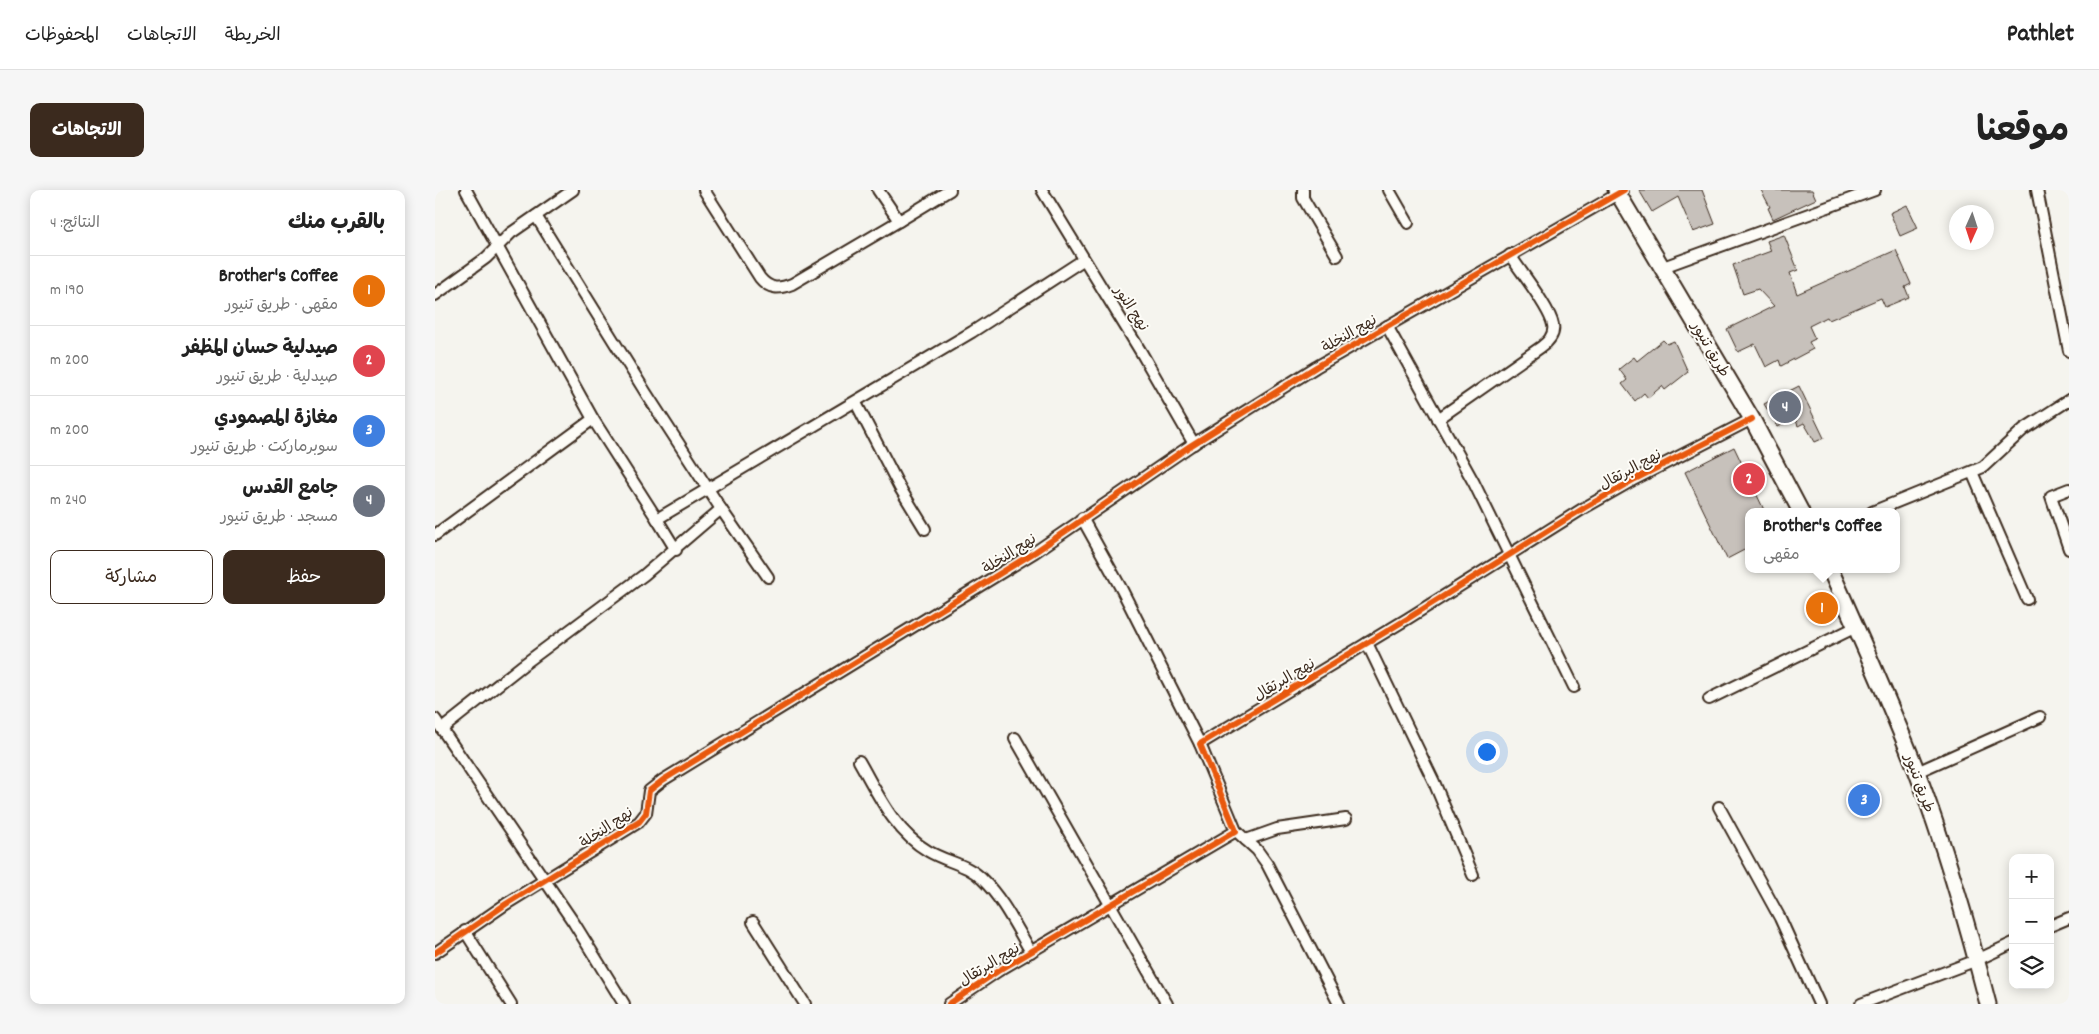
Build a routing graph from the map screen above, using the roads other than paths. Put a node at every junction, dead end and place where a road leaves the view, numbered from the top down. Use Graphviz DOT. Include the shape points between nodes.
graph roads {
  1 [pos="466,190"];
  2 [pos="573,190"];
  3 [pos="704,190"];
  4 [pos="878,190"];
  5 [pos="950,190"];
  6 [pos="1042,190"];
  7 [pos="1303,190"];
  8 [pos="1389,190"];
  9 [pos="1875,190"];
  10 [pos="2037,190"];
  11 [pos="1619,191"];
  12 [pos="536,216"];
  13 [pos="899,221"];
  14 [pos="1408,223"];
  15 [pos="498,246"];
  16 [pos="1337,256"];
  17 [pos="1510,256"];
  18 [pos="1083,260"];
  19 [pos="1663,267"];
  20 [pos="435,295"];
  21 [pos="1387,326"];
  22 [pos="2069,351"];
  23 [pos="2069,400"];
  24 [pos="856,403"];
  25 [pos="593,418"];
  26 [pos="1438,419"];
  27 [pos="1752,419"];
  28 [pos="1194,444"];
  29 [pos="1972,472"];
  30 [pos="2069,489"];
  31 [pos="708,490"];
  32 [pos="1799,508"];
  33 [pos="1882,508"];
  34 [pos="721,509"];
  35 [pos="1082,518"];
  36 [pos="657,519"];
  37 [pos="925,529"];
  38 [pos="435,535"];
  39 [pos="676,550"];
  40 [pos="2069,550"];
  41 [pos="1511,554"];
  42 [pos="1831,573"];
  43 [pos="768,577"];
  44 [pos="2027,599"];
  45 [pos="1856,627"];
  46 [pos="1367,643"];
  47 [pos="1574,686"];
  48 [pos="1709,699"];
  49 [pos="2040,717"];
  50 [pos="435,718"];
  51 [pos="442,729"];
  52 [pos="1015,738"];
  53 [pos="1200,744"];
  54 [pos="859,761"];
  55 [pos="1917,772"];
  56 [pos="1719,807"];
  57 [pos="1346,819"];
  58 [pos="1236,831"];
  59 [pos="1247,840"];
  60 [pos="1473,875"];
  61 [pos="544,880"];
  62 [pos="1111,906"];
  63 [pos="2069,918"];
  64 [pos="753,922"];
  65 [pos="2054,924"];
  66 [pos="465,931"];
  67 [pos="2009,946"];
  68 [pos="1031,952"];
  69 [pos="435,953"];
  70 [pos="1977,960"];
  71 [pos="511,1004"];
  72 [pos="624,1004"];
  73 [pos="805,1004"];
  74 [pos="949,1004"];
  75 [pos="1167,1004"];
  76 [pos="1339,1004"];
  77 [pos="1819,1004"];
  78 [pos="1861,1004"];
  79 [pos="1987,1004"];
  1 -- 15 [label="street"];
  2 -- 12 [label="street"];
  3 -- 13 [label="street" via="760,278 771,288 792,284"];
  4 -- 13 [label="street"];
  5 -- 13 [label="street"];
  6 -- 18 [label="street, نهج النور"];
  7 -- 16 [label="street" via="1303,198"];
  8 -- 14 [label="street"];
  9 -- 19 [label="street"];
  10 -- 22 [label="street"];
  11 -- 17 [label="street, نهج النخلة"];
  11 -- 19 [label="main road, طريق تنيور"];
  12 -- 15 [label="street"];
  12 -- 31 [label="street"];
  15 -- 20 [label="street"];
  15 -- 25 [label="street"];
  17 -- 21 [label="street, نهج النخلة"];
  17 -- 26 [label="street" via="1548,312 1553,333 1541,348"];
  18 -- 24 [label="street"];
  18 -- 28 [label="street, نهج النور"];
  19 -- 27 [label="main road, طريق تنيور"];
  21 -- 26 [label="street"];
  21 -- 28 [label="street, نهج النخلة"];
  23 -- 29 [label="street" via="2024,429 1983,467"];
  24 -- 31 [label="street"];
  24 -- 37 [label="street"];
  25 -- 36 [label="street"];
  25 -- 38 [label="street"];
  26 -- 41 [label="street"];
  27 -- 32 [label="main road, طريق تنيور"];
  27 -- 41 [label="street, نهج البرتقال" via="1635,479"];
  28 -- 35 [label="street, نهج النخلة"];
  29 -- 33 [label="street"];
  29 -- 44 [label="street"];
  30 -- 40 [label="street" via="2051,496"];
  31 -- 34 [label="street"];
  31 -- 36 [label="street"];
  34 -- 39 [label="street"];
  34 -- 43 [label="street"];
  35 -- 53 [label="street"];
  35 -- 61 [label="street, نهج النخلة" via="995,577 663,780 649,792 646,813 639,822"];
  36 -- 39 [label="street"];
  39 -- 51 [label="street"];
  41 -- 46 [label="street, نهج البرتقال"];
  41 -- 47 [label="street"];
  42 -- 45 [label="main road, طريق تنيور"];
  45 -- 48 [label="street"];
  45 -- 55 [label="main road, طريق تنيور"];
  46 -- 53 [label="street, نهج البرتقال"];
  46 -- 60 [label="street" via="1434,782"];
  49 -- 55 [label="street"];
  50 -- 51 [label="street"];
  51 -- 61 [label="street"];
  52 -- 62 [label="street"];
  53 -- 58 [label="street"];
  54 -- 68 [label="street" via="904,833 929,852 967,867 981,877 995,893"];
  55 -- 70 [label="main road, طريق تنيور"];
  56 -- 77 [label="street" via="1780,918"];
  57 -- 59 [label="street" via="1277,829"];
  58 -- 59 [label="street"];
  58 -- 62 [label="street, نهج البرتقال"];
  59 -- 76 [label="street" via="1267,864"];
  61 -- 66 [label="street, نهج النخلة"];
  61 -- 72 [label="street"];
  62 -- 68 [label="street, نهج البرتقال"];
  62 -- 75 [label="street"];
  63 -- 65 [label="street"];
  64 -- 73 [label="street"];
  66 -- 69 [label="street, نهج النخلة"];
  66 -- 71 [label="street"];
  67 -- 70 [label="street"];
  68 -- 74 [label="street, نهج البرتقال"];
  70 -- 78 [label="street"];
  70 -- 79 [label="main road, طريق تنيور"];
}
